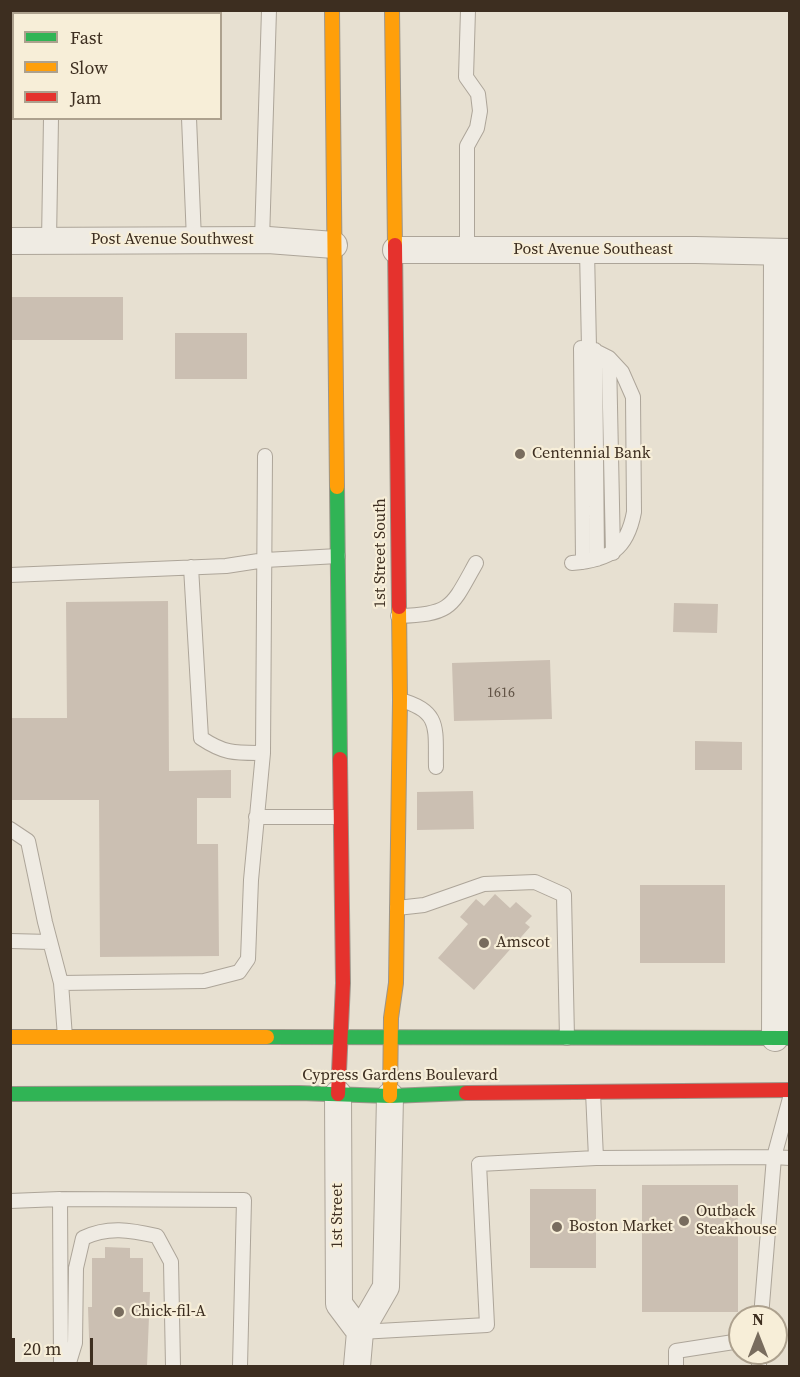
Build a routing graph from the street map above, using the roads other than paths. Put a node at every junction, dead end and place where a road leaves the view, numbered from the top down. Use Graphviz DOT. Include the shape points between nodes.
graph roads {
  1 [pos="269,10"];
  2 [pos="332,10"];
  3 [pos="392,10"];
  4 [pos="468,10"];
  5 [pos="51,120"];
  6 [pos="189,120"];
  7 [pos="194,240"];
  8 [pos="262,240"];
  9 [pos="10,241"];
  10 [pos="49,241"];
  11 [pos="334,245"];
  12 [pos="396,250"];
  13 [pos="467,250"];
  14 [pos="587,250"];
  15 [pos="783,252"];
  16 [pos="589,349"];
  17 [pos="609,358"];
  18 [pos="265,456"];
  19 [pos="782,552"];
  20 [pos="612,553"];
  21 [pos="338,556"];
  22 [pos="265,560"];
  23 [pos="476,563"];
  24 [pos="191,567"];
  25 [pos="10,575"];
  26 [pos="398,616"];
  27 [pos="400,700"];
  28 [pos="263,753"];
  29 [pos="436,767"];
  30 [pos="340,816"];
  31 [pos="256,817"];
  32 [pos="10,829"];
  33 [pos="397,908"];
  34 [pos="10,941"];
  35 [pos="50,942"];
  36 [pos="61,983"];
  37 [pos="10,1037"];
  38 [pos="65,1037"];
  39 [pos="339,1037"];
  40 [pos="391,1037"];
  41 [pos="567,1038"];
  42 [pos="782,1038"];
  43 [pos="789,1090"];
  44 [pos="593,1092"];
  45 [pos="10,1094"];
  46 [pos="338,1094"];
  47 [pos="390,1096"];
  48 [pos="789,1098"];
  49 [pos="774,1157"];
  50 [pos="596,1158"];
  51 [pos="789,1158"];
  52 [pos="60,1199"];
  53 [pos="10,1201"];
  54 [pos="762,1305"];
  55 [pos="360,1332"];
  56 [pos="728,1343"];
  57 [pos="62,1366"];
  58 [pos="68,1366"];
  59 [pos="173,1366"];
  60 [pos="240,1366"];
  61 [pos="357,1366"];
  62 [pos="676,1366"];
  1 -- 8 [label="lane"];
  2 -- 11 [label="main road"];
  3 -- 12 [label="main road, 1st Street South"];
  4 -- 13 [label="lane" via="466,77 478,94 480,111 477,128 467,146"];
  5 -- 10 [label="lane"];
  6 -- 7 [label="lane"];
  7 -- 8 [label="street, Post Avenue Southwest"];
  7 -- 10 [label="street, Post Avenue Southwest"];
  8 -- 11 [label="street, Post Avenue Southwest"];
  9 -- 10 [label="street, Post Avenue Southwest"];
  11 -- 21 [label="main road"];
  12 -- 13 [label="street, Post Avenue Southeast"];
  12 -- 26 [label="main road, 1st Street South"];
  13 -- 14 [label="street, Post Avenue Southeast"];
  14 -- 15 [label="street, Post Avenue Southeast"];
  14 -- 16 [label="lane"];
  15 -- 19 [label="street"];
  16 -- 17 [label="lane"];
  16 -- 20 [label="lane" via="584,562"];
  17 -- 20 [label="lane"];
  17 -- 20 [label="lane" via="622,372 633,397 634,512 623,543"];
  18 -- 22 [label="lane"];
  19 -- 42 [label="street"];
  21 -- 22 [label="lane"];
  21 -- 30 [label="main road"];
  22 -- 24 [label="lane"];
  22 -- 28 [label="lane"];
  23 -- 26 [label="lane" via="451,604 432,614"];
  24 -- 25 [label="lane"];
  24 -- 28 [label="lane" via="201,738 228,753"];
  26 -- 27 [label="main road, 1st Street South"];
  27 -- 29 [label="lane" via="422,707 434,721"];
  27 -- 33 [label="main road, 1st Street South"];
  28 -- 31 [label="lane"];
  30 -- 31 [label="lane"];
  30 -- 39 [label="main road" via="343,983"];
  31 -- 36 [label="lane" via="248,960 239,972 204,981"];
  32 -- 35 [label="lane" via="28,841"];
  33 -- 40 [label="main road, 1st Street South"];
  33 -- 41 [label="lane" via="424,905 484,884 535,882 564,896"];
  34 -- 35 [label="lane"];
  35 -- 36 [label="lane"];
  36 -- 38 [label="lane"];
  37 -- 38 [label="main road"];
  38 -- 39 [label="main road"];
  39 -- 40 [label="main road"];
  39 -- 46 [label="main road"];
  40 -- 41 [label="main road"];
  40 -- 47 [label="main road, 1st Street South"];
  41 -- 42 [label="main road"];
  43 -- 44 [label="main road, Cypress Gardens Boulevard"];
  44 -- 47 [label="main road, Cypress Gardens Boulevard"];
  44 -- 50 [label="lane"];
  45 -- 46 [label="main road, Cypress Gardens Boulevard"];
  46 -- 47 [label="main road, Cypress Gardens Boulevard"];
  46 -- 55 [label="street, 1st Street" via="339,1304"];
  47 -- 55 [label="street" via="386,1287"];
  48 -- 49 [label="lane"];
  49 -- 50 [label="lane"];
  49 -- 51 [label="lane"];
  49 -- 54 [label="lane"];
  50 -- 55 [label="lane" via="479,1164 487,1325"];
  52 -- 53 [label="lane"];
  52 -- 57 [label="lane"];
  52 -- 60 [label="lane" via="244,1200"];
  55 -- 61 [label="street"];
  56 -- 62 [label="lane" via="676,1351"];
  58 -- 59 [label="lane" via="75,1343 76,1268 82,1238 99,1231 131,1231 157,1236 171,1262"];
}
